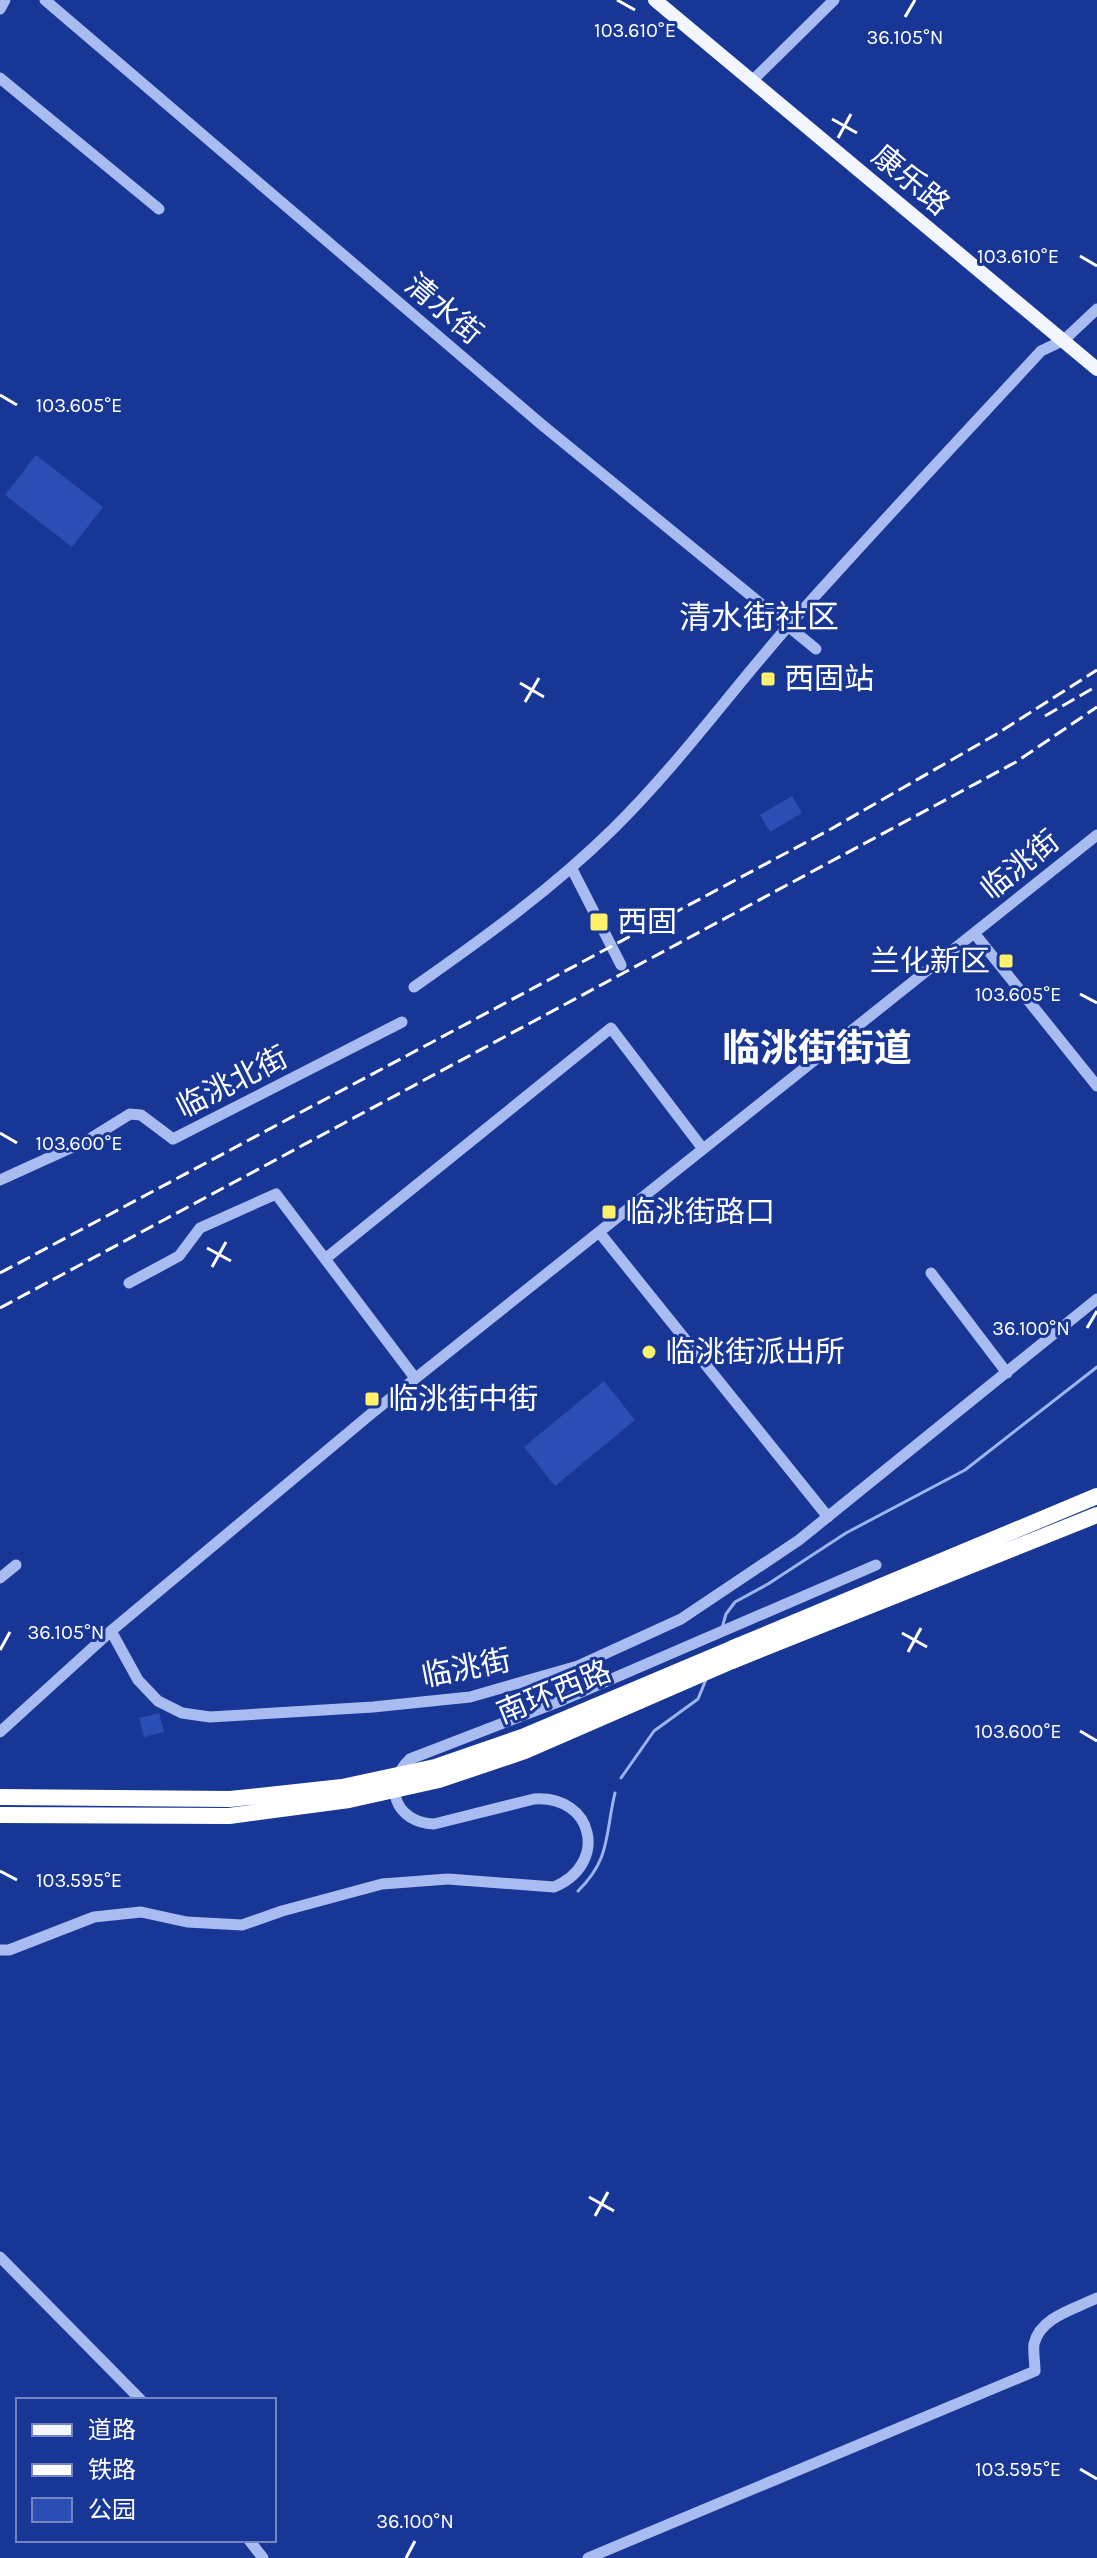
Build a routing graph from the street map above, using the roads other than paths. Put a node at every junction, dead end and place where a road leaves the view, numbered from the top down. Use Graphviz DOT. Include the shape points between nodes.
graph roads {
  1 [pos="5,0"];
  2 [pos="45,0"];
  3 [pos="655,0"];
  4 [pos="834,0"];
  5 [pos="0,9"];
  6 [pos="0,78"];
  7 [pos="752,81"];
  8 [pos="159,209"];
  9 [pos="1097,309"];
  10 [pos="1064,340"];
  11 [pos="1097,369"];
  12 [pos="789,625"];
  13 [pos="816,649"];
  14 [pos="1097,835"];
  15 [pos="572,869"];
  16 [pos="974,933"];
  17 [pos="621,965"];
  18 [pos="414,987"];
  19 [pos="402,1022"];
  20 [pos="1097,1086"];
  21 [pos="703,1149"];
  22 [pos="0,1180"];
  23 [pos="599,1232"];
  24 [pos="325,1259"];
  25 [pos="931,1273"];
  26 [pos="129,1283"];
  27 [pos="1097,1299"];
  28 [pos="1007,1373"];
  29 [pos="415,1378"];
  30 [pos="1097,1496"];
  31 [pos="1097,1515"];
  32 [pos="828,1517"];
  33 [pos="16,1565"];
  34 [pos="876,1565"];
  35 [pos="0,1578"];
  36 [pos="111,1631"];
  37 [pos="733,1654"];
  38 [pos="1,1727"];
  39 [pos="0,1797"];
  40 [pos="0,1815"];
  41 [pos="0,1950"];
  42 [pos="0,2257"];
  43 [pos="1097,2298"];
  44 [pos="139,2398"];
  45 [pos="251,2542"];
  46 [pos="263,2558"];
  47 [pos="588,2558"];
  1 -- 5 [label="street"];
  2 -- 12 [label="street, 清水街" via="541,424"];
  3 -- 7 [label="main road, 康乐路"];
  4 -- 7 [label="street"];
  6 -- 8 [label="street"];
  7 -- 10 [label="main road, 康乐路"];
  9 -- 10 [label="street"];
  10 -- 11 [label="main road, 康乐路"];
  10 -- 12 [label="street" via="1041,351"];
  12 -- 13 [label="street, 清水街"];
  12 -- 15 [label="street" via="682,755"];
  14 -- 16 [label="street, 临洮街"];
  15 -- 17 [label="street"];
  15 -- 18 [label="street"];
  16 -- 20 [label="street, 临洮街"];
  16 -- 21 [label="street, 临洮街"];
  19 -- 22 [label="street, 临洮北街" via="173,1139 141,1115 130,1114 88,1140"];
  21 -- 23 [label="street, 临洮街"];
  21 -- 24 [label="street" via="611,1028"];
  23 -- 29 [label="street, 临洮街"];
  23 -- 32 [label="street"];
  24 -- 26 [label="street" via="276,1194 200,1228 179,1256"];
  24 -- 29 [label="street"];
  25 -- 28 [label="street"];
  27 -- 28 [label="street, 临洮街"];
  28 -- 32 [label="street, 临洮街"];
  29 -- 36 [label="street, 临洮街"];
  30 -- 37 [label="highway, 南环西路"];
  31 -- 37 [label="highway, 南环西路"];
  32 -- 36 [label="street, 临洮街" via="681,1619 578,1666 470,1697 210,1717 182,1713 158,1701 138,1680"];
  33 -- 35 [label="street"];
  34 -- 41 [label="street" via="401,1767 394,1789 397,1801 411,1819 422,1823 534,1799 561,1801 573,1809 588,1833 588,1847 585,1861 567,1882 554,1887 448,1879 382,1884 242,1925 187,1922 141,1912 94,1917"];
  36 -- 38 [label="street, 临洮街"];
  37 -- 39 [label="highway, 南环西路, bridge" via="435,1767 342,1787 230,1799"];
  37 -- 40 [label="highway, 南环西路, bridge" via="525,1751 439,1780 349,1800 229,1816"];
  42 -- 44 [label="street"];
  43 -- 47 [label="street" via="1042,2327 1034,2344 1035,2371"];
  45 -- 46 [label="street"];
}
